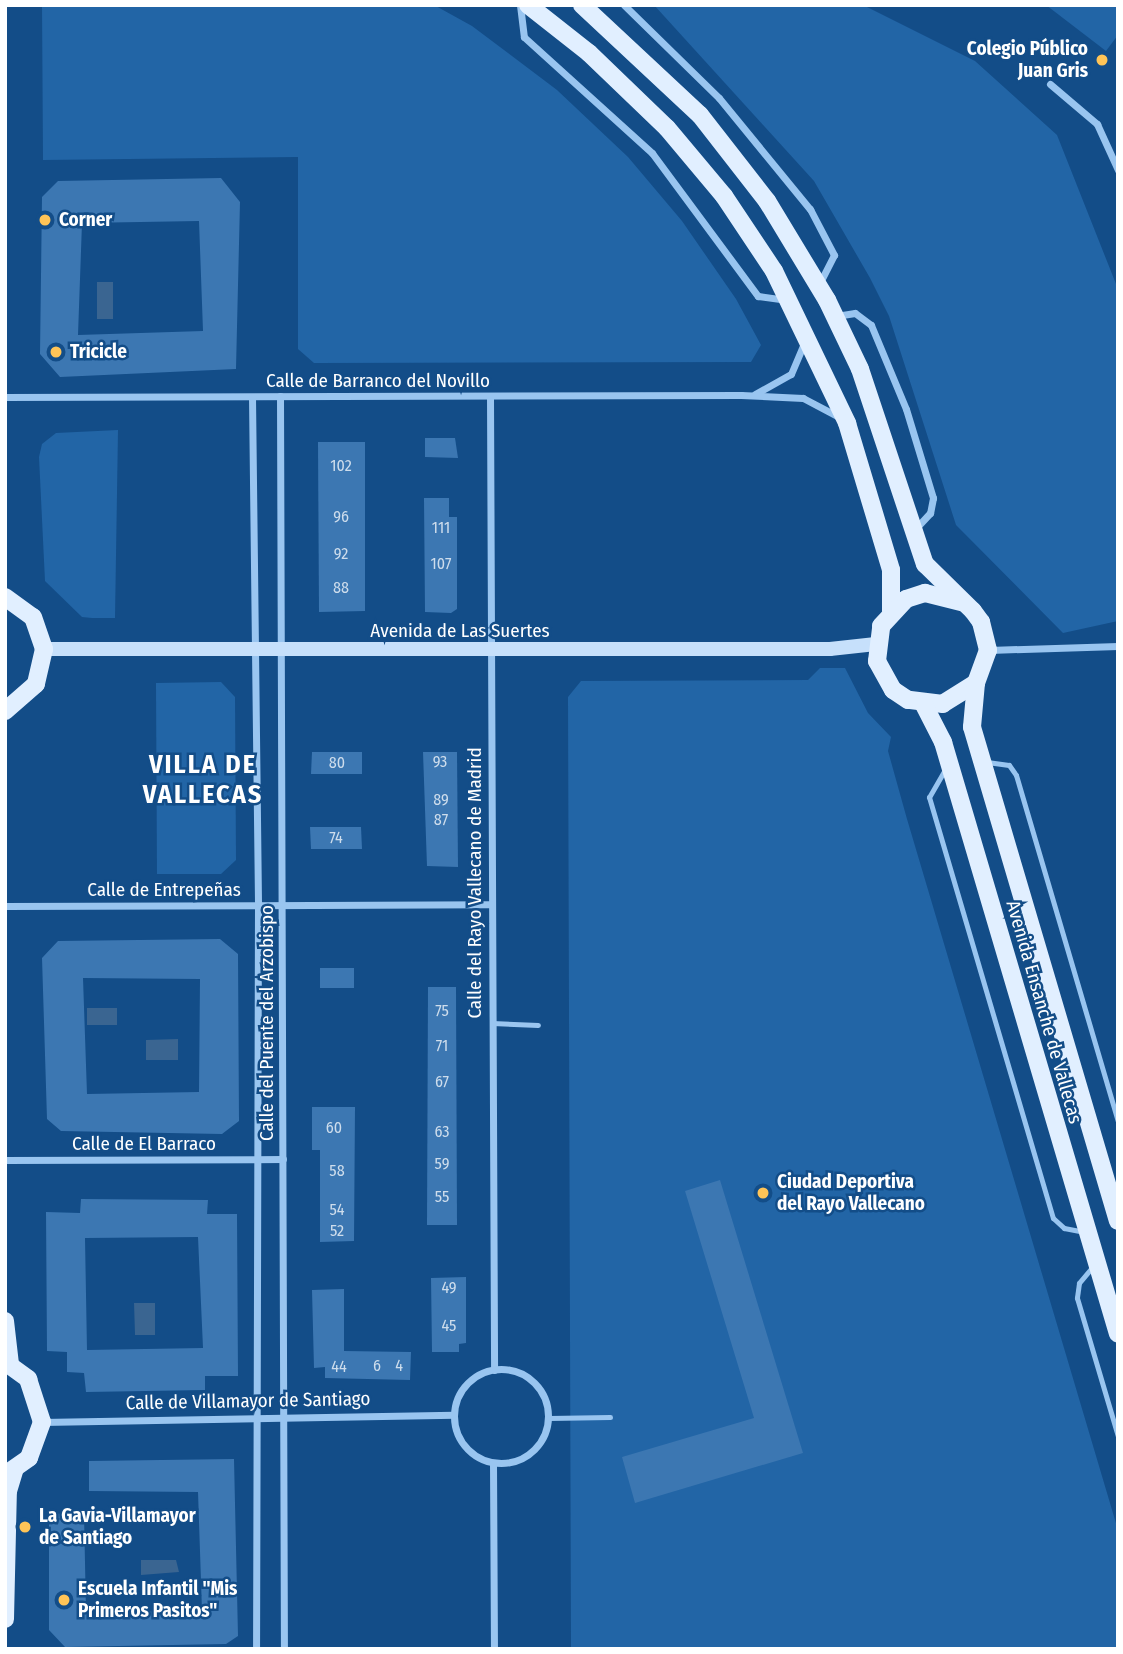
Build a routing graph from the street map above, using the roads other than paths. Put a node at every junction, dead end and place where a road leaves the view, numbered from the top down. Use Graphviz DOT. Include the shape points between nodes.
graph roads {
  1 [pos="520,5"];
  2 [pos="528,5"];
  3 [pos="582,5"];
  4 [pos="624,5"];
  5 [pos="1050,84"];
  6 [pos="1118,170"];
  7 [pos="819,285"];
  8 [pos="791,300"];
  9 [pos="835,316"];
  10 [pos="808,332"];
  11 [pos="280,396"];
  12 [pos="490,396"];
  13 [pos="751,396"];
  14 [pos="5,397"];
  15 [pos="251,397"];
  16 [pos="847,423"];
  17 [pos="913,531"];
  18 [pos="6,594"];
  19 [pos="962,602"];
  20 [pos="891,611"];
  21 [pos="876,644"];
  22 [pos="1118,646"];
  23 [pos="44,649"];
  24 [pos="281,650"];
  25 [pos="489,650"];
  26 [pos="988,650"];
  27 [pos="251,651"];
  28 [pos="976,683"];
  29 [pos="924,705"];
  30 [pos="7,714"];
  31 [pos="982,762"];
  32 [pos="949,764"];
  33 [pos="491,904"];
  34 [pos="258,905"];
  35 [pos="282,905"];
  36 [pos="5,906"];
  37 [pos="492,1023"];
  38 [pos="538,1025"];
  39 [pos="1118,1121"];
  40 [pos="283,1159"];
  41 [pos="5,1160"];
  42 [pos="256,1160"];
  43 [pos="1118,1221"];
  44 [pos="1087,1232"];
  45 [pos="1096,1263"];
  46 [pos="5,1321"];
  47 [pos="1118,1334"];
  48 [pos="8,1363"];
  49 [pos="494,1370"];
  50 [pos="254,1414"];
  51 [pos="283,1414"];
  52 [pos="454,1415"];
  53 [pos="610,1417"];
  54 [pos="548,1418"];
  55 [pos="42,1422"];
  56 [pos="1118,1436"];
  57 [pos="493,1462"];
  58 [pos="10,1473"];
  59 [pos="5,1619"];
  60 [pos="256,1649"];
  61 [pos="284,1649"];
  62 [pos="494,1649"];
  1 -- 8 [label="street" via="524,37 652,153 753,291 765,299"];
  2 -- 8 [label="main road" via="589,53 667,128 737,214"];
  3 -- 7 [label="main road" via="700,116 767,201"];
  4 -- 7 [label="street" via="719,98 810,209 834,255"];
  5 -- 6 [label="street" via="1097,124"];
  7 -- 9 [label="main road"];
  8 -- 10 [label="main road"];
  9 -- 17 [label="main road" via="875,408"];
  9 -- 17 [label="street" via="855,313 871,325 906,410 933,498 930,513"];
  10 -- 13 [label="street, Calle de Barranco del Novillo" via="791,374"];
  10 -- 16 [label="main road"];
  11 -- 12 [label="street, Calle de Barranco del Novillo"];
  11 -- 15 [label="street, Calle de Barranco del Novillo"];
  11 -- 24 [label="street, Calle del Puente del Arzobispo"];
  12 -- 13 [label="street, Calle de Barranco del Novillo"];
  12 -- 25 [label="street, Calle del Rayo Vallecano de Madrid"];
  13 -- 16 [label="street, Calle de Barranco del Novillo" via="803,398"];
  14 -- 15 [label="street, Calle de Barranco del Novillo"];
  15 -- 27 [label="street, Calle del Puente del Arzobispo"];
  16 -- 20 [label="main road" via="891,570"];
  17 -- 19 [label="main road" via="925,564"];
  18 -- 23 [label="main road" via="33,617"];
  19 -- 20 [label="main road" via="925,593"];
  19 -- 26 [label="main road" via="981,622"];
  20 -- 21 [label="main road"];
  21 -- 25 [label="main road, Avenida de Las Suertes" via="855,649"];
  21 -- 29 [label="main road" via="880,669 893,690"];
  22 -- 26 [label="street"];
  23 -- 27 [label="main road, Avenida de Las Suertes"];
  23 -- 30 [label="main road" via="37,684"];
  24 -- 25 [label="main road, Avenida de Las Suertes"];
  24 -- 27 [label="main road, Avenida de Las Suertes"];
  24 -- 35 [label="street, Calle del Puente del Arzobispo"];
  25 -- 33 [label="street, Calle del Rayo Vallecano de Madrid"];
  26 -- 28 [label="main road, Avenida Ensanche de Vallecas"];
  27 -- 34 [label="street, Calle del Puente del Arzobispo"];
  28 -- 29 [label="main road" via="961,696"];
  28 -- 31 [label="main road, Avenida Ensanche de Vallecas" via="970,721"];
  29 -- 32 [label="main road, Avenida Ensanche de Vallecas"];
  31 -- 39 [label="lane" via="1009,765 1016,775"];
  31 -- 43 [label="main road, Avenida Ensanche de Vallecas"];
  32 -- 44 [label="main road, Avenida Ensanche de Vallecas"];
  32 -- 44 [label="lane" via="929,797 1053,1217 1065,1228"];
  33 -- 35 [label="street, Calle de Entrepeñas"];
  33 -- 37 [label="street, Calle del Rayo Vallecano de Madrid"];
  34 -- 35 [label="street, Calle de Entrepeñas"];
  34 -- 36 [label="street, Calle de Entrepeñas"];
  34 -- 42 [label="street, Calle del Puente del Arzobispo"];
  35 -- 40 [label="street, Calle del Puente del Arzobispo"];
  37 -- 38 [label="lane"];
  37 -- 49 [label="street, Calle del Rayo Vallecano de Madrid"];
  40 -- 42 [label="street, Calle de El Barraco"];
  40 -- 51 [label="street, Calle del Puente del Arzobispo"];
  41 -- 42 [label="street, Calle de El Barraco"];
  42 -- 50 [label="street, Calle del Puente del Arzobispo"];
  44 -- 45 [label="main road, Avenida Ensanche de Vallecas"];
  45 -- 47 [label="main road, Avenida Ensanche de Vallecas"];
  45 -- 56 [label="lane" via="1079,1283 1077,1298"];
  46 -- 48 [label="main road"];
  48 -- 55 [label="main road" via="28,1379"];
  49 -- 52 [label="street" via="463,1388"];
  49 -- 54 [label="street" via="529,1378 543,1396"];
  50 -- 51 [label="street, Calle de Villamayor de Santiago"];
  50 -- 55 [label="street, Calle de Villamayor de Santiago"];
  50 -- 60 [label="street, Calle del Puente del Arzobispo"];
  51 -- 52 [label="street, Calle de Villamayor de Santiago"];
  51 -- 61 [label="street, Calle del Puente del Arzobispo"];
  52 -- 57 [label="street" via="469,1451"];
  53 -- 54 [label="lane"];
  54 -- 57 [label="street" via="531,1453"];
  55 -- 58 [label="main road" via="33,1449"];
  57 -- 62 [label="street"];
  58 -- 59 [label="main road"];
}
